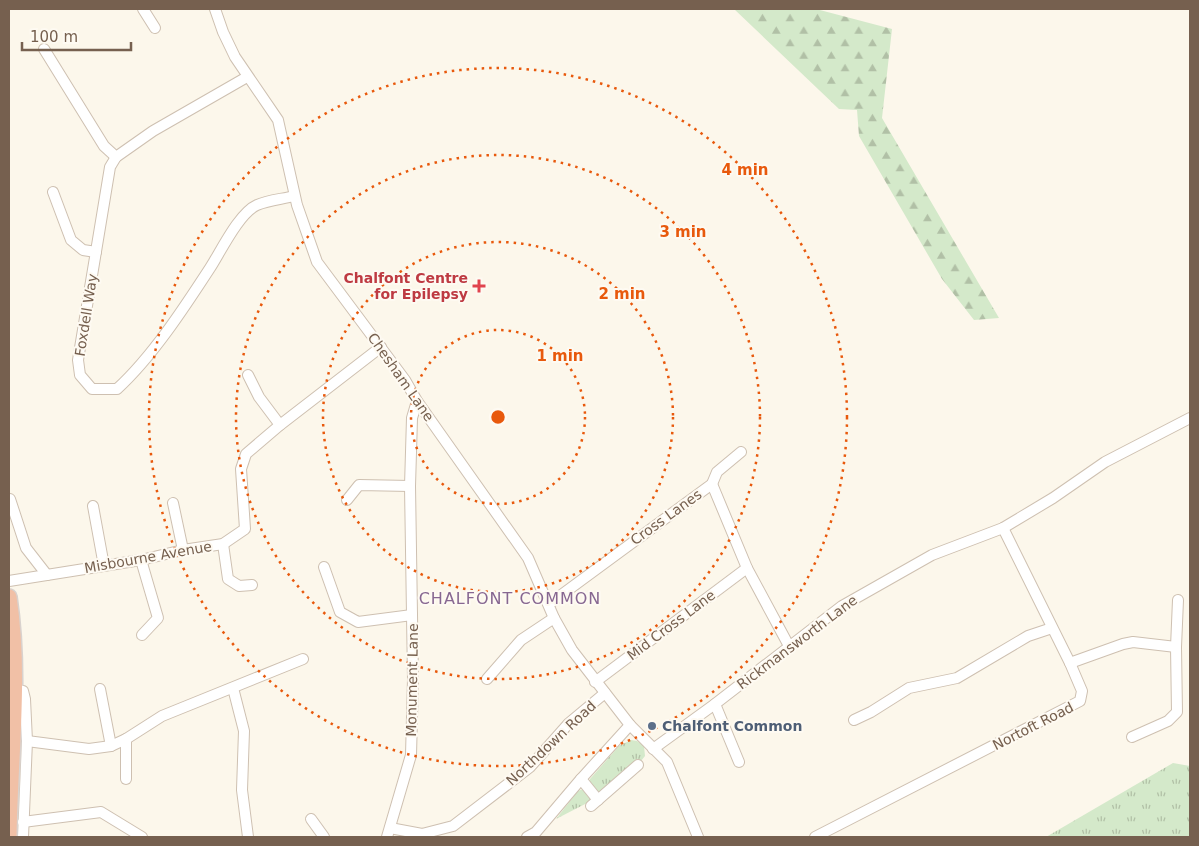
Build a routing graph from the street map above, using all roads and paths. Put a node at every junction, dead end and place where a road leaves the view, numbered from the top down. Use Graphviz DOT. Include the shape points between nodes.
graph roads {
  1 [pos="143,9"];
  2 [pos="216,9"];
  3 [pos="155,28"];
  4 [pos="44,49"];
  5 [pos="247,77"];
  6 [pos="116,157"];
  7 [pos="54,192"];
  8 [pos="294,196"];
  9 [pos="96,252"];
  10 [pos="381,347"];
  11 [pos="248,375"];
  12 [pos="417,401"];
  13 [pos="1190,418"];
  14 [pos="280,425"];
  15 [pos="741,452"];
  16 [pos="712,484"];
  17 [pos="410,486"];
  18 [pos="10,499"];
  19 [pos="347,500"];
  20 [pos="173,503"];
  21 [pos="93,506"];
  22 [pos="1003,528"];
  23 [pos="222,544"];
  24 [pos="182,550"];
  25 [pos="141,560"];
  26 [pos="104,566"];
  27 [pos="324,567"];
  28 [pos="747,568"];
  29 [pos="47,575"];
  30 [pos="9,581"];
  31 [pos="252,585"];
  32 [pos="9,597"];
  33 [pos="1178,600"];
  34 [pos="549,604"];
  35 [pos="412,615"];
  36 [pos="554,618"];
  37 [pos="1052,628"];
  38 [pos="142,635"];
  39 [pos="789,646"];
  40 [pos="1176,647"];
  41 [pos="303,659"];
  42 [pos="1070,663"];
  43 [pos="487,679"];
  44 [pos="596,682"];
  45 [pos="233,688"];
  46 [pos="100,689"];
  47 [pos="15,690"];
  48 [pos="605,694"];
  49 [pos="715,704"];
  50 [pos="854,720"];
  51 [pos="630,725"];
  52 [pos="1132,737"];
  53 [pos="126,739"];
  54 [pos="27,741"];
  55 [pos="111,746"];
  56 [pos="653,749"];
  57 [pos="739,762"];
  58 [pos="638,765"];
  59 [pos="126,779"];
  60 [pos="582,779"];
  61 [pos="311,819"];
  62 [pos="23,822"];
  63 [pos="389,832"];
  64 [pos="537,835"];
  65 [pos="9,837"];
  66 [pos="23,837"];
  67 [pos="142,837"];
  68 [pos="248,837"];
  69 [pos="324,837"];
  70 [pos="527,837"];
  71 [pos="698,837"];
  72 [pos="815,837"];
  1 -- 3 [label="street"];
  2 -- 5 [label="street, Chesham Lane" via="223,32"];
  4 -- 6 [label="street" via="104,146"];
  5 -- 6 [label="street"];
  5 -- 8 [label="street, Chesham Lane" via="278,120"];
  6 -- 9 [label="street, Foxdell Way" via="110,167"];
  7 -- 9 [label="street" via="71,240 83,250"];
  8 -- 9 [label="street, Foxdell Way" via="256,205 239,222 167,329 118,389 92,389 80,375 78,360"];
  8 -- 10 [label="street, Chesham Lane" via="316,262"];
  10 -- 12 [label="street, Chesham Lane"];
  10 -- 14 [label="street, Misbourne Avenue"];
  11 -- 14 [label="street" via="259,397"];
  12 -- 17 [label="street, Monument Lane" via="412,418"];
  12 -- 34 [label="street, Chesham Lane" via="528,558"];
  13 -- 22 [label="street, Rickmansworth Lane" via="1105,462 1054,498"];
  14 -- 23 [label="street, Misbourne Avenue" via="246,454 240,469 245,529"];
  15 -- 16 [label="street" via="717,472"];
  16 -- 28 [label="street, Cross Lanes"];
  16 -- 34 [label="street, Cross Lanes"];
  17 -- 19 [label="street" via="359,485"];
  17 -- 35 [label="street, Monument Lane"];
  18 -- 29 [label="street" via="26,548"];
  20 -- 24 [label="street"];
  21 -- 26 [label="street"];
  22 -- 37 [label="street, Nortoft Road"];
  22 -- 39 [label="street, Rickmansworth Lane" via="932,554 842,606"];
  23 -- 24 [label="street, Misbourne Avenue"];
  23 -- 31 [label="street" via="228,580 239,586"];
  24 -- 25 [label="street, Misbourne Avenue"];
  25 -- 26 [label="street, Misbourne Avenue"];
  25 -- 38 [label="street" via="158,618"];
  26 -- 29 [label="street, Misbourne Avenue"];
  27 -- 35 [label="street" via="340,612 358,622"];
  28 -- 39 [label="street, Cross Lanes"];
  28 -- 44 [label="street, Mid Cross Lane"];
  29 -- 30 [label="street, Misbourne Avenue"];
  32 -- 47 [label="highway" via="14,629"];
  33 -- 40 [label="street"];
  34 -- 36 [label="street, Chesham Lane"];
  35 -- 63 [label="street, Monument Lane" via="411,755"];
  36 -- 43 [label="street" via="521,640"];
  36 -- 44 [label="street, Chesham Lane" via="572,650"];
  37 -- 42 [label="street, Nortoft Road"];
  37 -- 50 [label="street" via="1028,636 957,678 910,688"];
  39 -- 49 [label="street, Rickmansworth Lane"];
  40 -- 42 [label="street" via="1133,642"];
  40 -- 52 [label="street" via="1177,712 1168,721"];
  41 -- 45 [label="street"];
  42 -- 72 [label="street, Nortoft Road" via="1082,691 1080,701"];
  44 -- 48 [label="street, Chesham Lane"];
  45 -- 53 [label="street" via="162,716"];
  45 -- 68 [label="street" via="244,731 242,790"];
  46 -- 55 [label="street"];
  47 -- 54 [label="street" via="23,691 25,699"];
  47 -- 65 [label="highway"];
  48 -- 51 [label="street, Chesham Lane"];
  48 -- 63 [label="street, Northdown Road" via="569,724 530,767 453,826 422,834"];
  49 -- 56 [label="street, Rickmansworth Lane"];
  49 -- 57 [label="street"];
  51 -- 56 [label="street"];
  51 -- 60 [label="street"];
  53 -- 55 [label="street"];
  53 -- 59 [label="street"];
  54 -- 55 [label="street" via="89,749"];
  54 -- 62 [label="street"];
  56 -- 71 [label="street" via="667,762"];
  58 -- 60 [label="street" via="594,803"];
  60 -- 64 [label="street"];
  61 -- 69 [label="street"];
  62 -- 66 [label="street"];
  62 -- 67 [label="street" via="101,812"];
  64 -- 70 [label="street"];
}
